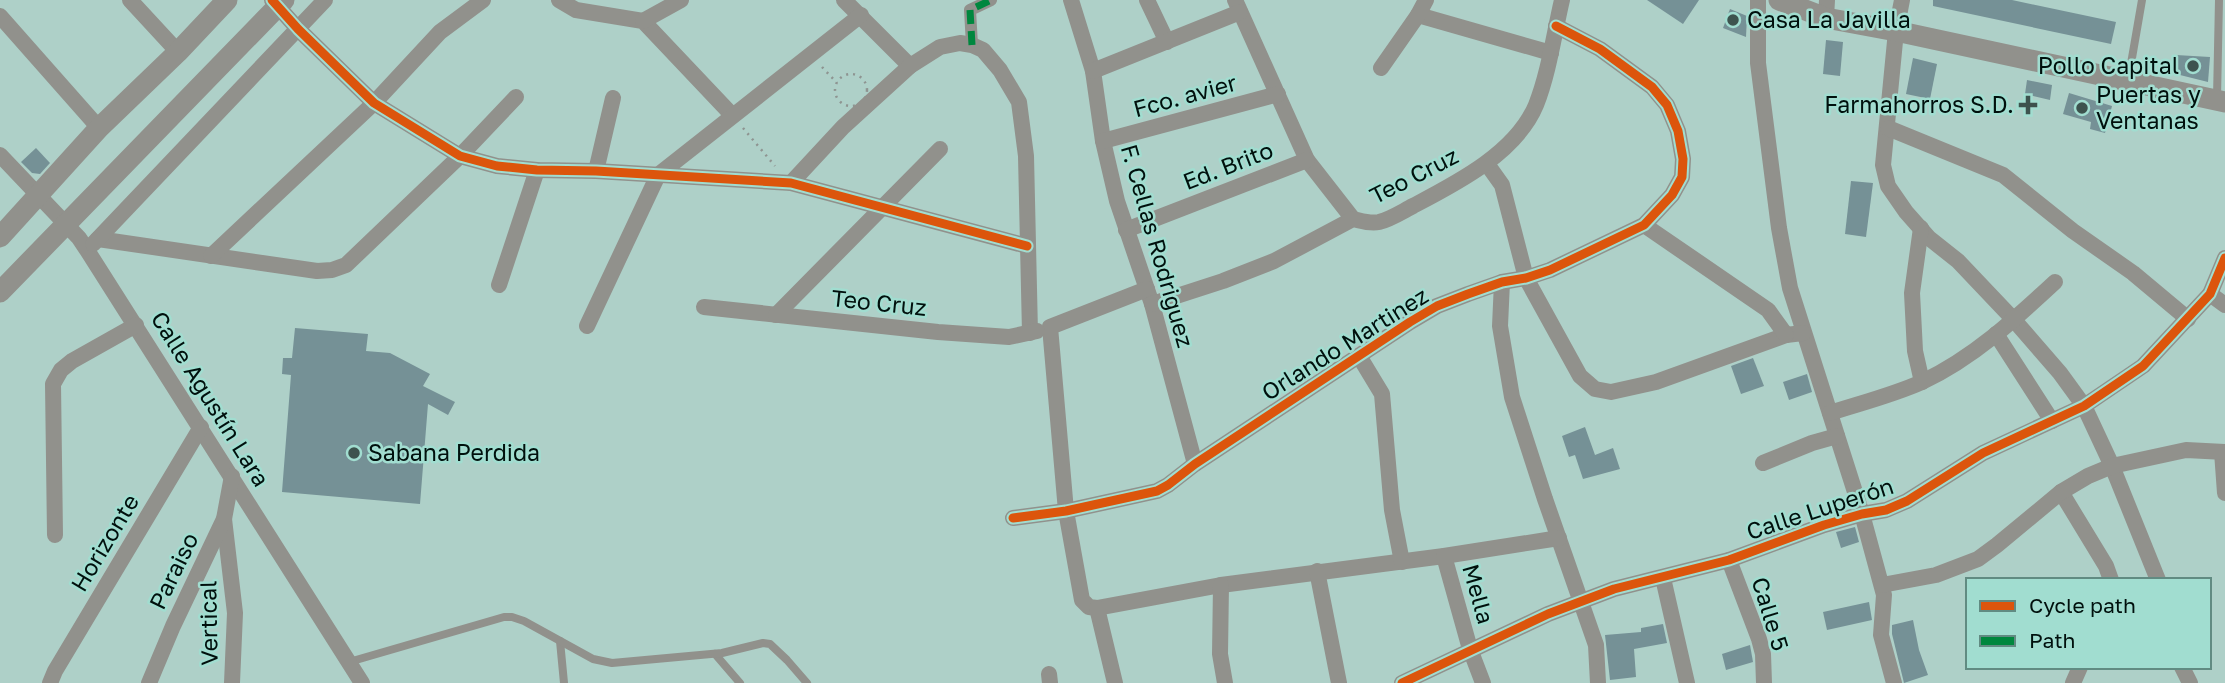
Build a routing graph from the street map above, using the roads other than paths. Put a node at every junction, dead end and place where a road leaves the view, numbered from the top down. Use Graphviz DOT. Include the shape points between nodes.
graph roads {
  1 [pos="131,0"];
  2 [pos="227,0"];
  3 [pos="325,0"];
  4 [pos="483,0"];
  5 [pos="559,0"];
  6 [pos="681,0"];
  7 [pos="844,0"];
  8 [pos="991,0"];
  9 [pos="1071,0"];
  10 [pos="1147,0"];
  11 [pos="1562,0"];
  12 [pos="1758,0"];
  13 [pos="1779,0"];
  14 [pos="1902,0"];
  15 [pos="2142,0"];
  16 [pos="2219,0"];
  17 [pos="278,2"];
  18 [pos="1238,6"];
  19 [pos="1422,8"];
  20 [pos="1827,9"];
  21 [pos="861,15"];
  22 [pos="0,16"];
  23 [pos="643,21"];
  24 [pos="1556,26"];
  25 [pos="298,29"];
  26 [pos="1896,31"];
  27 [pos="1167,42"];
  28 [pos="972,45"];
  29 [pos="178,52"];
  30 [pos="1551,53"];
  31 [pos="910,66"];
  32 [pos="1381,68"];
  33 [pos="1093,71"];
  34 [pos="2128,81"];
  35 [pos="1278,94"];
  36 [pos="516,97"];
  37 [pos="614,97"];
  38 [pos="2221,101"];
  39 [pos="374,103"];
  40 [pos="732,116"];
  41 [pos="99,128"];
  42 [pos="1888,128"];
  43 [pos="1103,141"];
  44 [pos="940,149"];
  45 [pos="0,155"];
  46 [pos="460,156"];
  47 [pos="1307,160"];
  48 [pos="1487,164"];
  49 [pos="537,170"];
  50 [pos="596,171"];
  51 [pos="658,175"];
  52 [pos="791,183"];
  53 [pos="39,196"];
  54 [pos="883,208"];
  55 [pos="1353,219"];
  56 [pos="64,224"];
  57 [pos="1644,225"];
  58 [pos="1921,228"];
  59 [pos="1126,230"];
  60 [pos="0,237"];
  61 [pos="92,245"];
  62 [pos="1027,246"];
  63 [pos="211,256"];
  64 [pos="2225,258"];
  65 [pos="1526,278"];
  66 [pos="1503,282"];
  67 [pos="2055,282"];
  68 [pos="499,285"];
  69 [pos="0,292"];
  70 [pos="2210,294"];
  71 [pos="1149,297"];
  72 [pos="2225,305"];
  73 [pos="704,307"];
  74 [pos="776,315"];
  75 [pos="2188,319"];
  76 [pos="2014,320"];
  77 [pos="136,325"];
  78 [pos="587,326"];
  79 [pos="1050,327"];
  80 [pos="1030,333"];
  81 [pos="1803,333"];
  82 [pos="1996,334"];
  83 [pos="1786,335"];
  84 [pos="1360,356"];
  85 [pos="1922,382"];
  86 [pos="2084,406"];
  87 [pos="1830,413"];
  88 [pos="2052,421"];
  89 [pos="201,428"];
  90 [pos="1837,436"];
  91 [pos="2223,452"];
  92 [pos="1763,463"];
  93 [pos="1195,464"];
  94 [pos="2112,466"];
  95 [pos="232,476"];
  96 [pos="2062,492"];
  97 [pos="2225,493"];
  98 [pos="1066,511"];
  99 [pos="1862,514"];
  100 [pos="1013,518"];
  101 [pos="224,520"];
  102 [pos="55,535"];
  103 [pos="1559,538"];
  104 [pos="1444,556"];
  105 [pos="1729,560"];
  106 [pos="1402,562"];
  107 [pos="1317,571"];
  108 [pos="1663,578"];
  109 [pos="2110,578"];
  110 [pos="2157,578"];
  111 [pos="1882,584"];
  112 [pos="1221,585"];
  113 [pos="1581,602"];
  114 [pos="1097,608"];
  115 [pos="560,641"];
  116 [pos="1470,649"];
  117 [pos="715,654"];
  118 [pos="349,662"];
  119 [pos="50,683"];
  120 [pos="149,683"];
  121 [pos="232,683"];
  122 [pos="362,683"];
  123 [pos="564,683"];
  124 [pos="740,683"];
  125 [pos="807,683"];
  126 [pos="1115,683"];
  127 [pos="1225,683"];
  128 [pos="1339,683"];
  129 [pos="1402,683"];
  130 [pos="1483,683"];
  131 [pos="1598,683"];
  132 [pos="1687,683"];
  133 [pos="1764,683"];
  134 [pos="1894,683"];
  1 -- 29 [label="street"];
  2 -- 29 [label="street"];
  3 -- 25 [label="street"];
  4 -- 39 [label="street" via="440,32"];
  5 -- 23 [label="street" via="576,10"];
  6 -- 23 [label="street"];
  7 -- 21 [label="street"];
  8 -- 28 [label="street" via="970,10"];
  9 -- 33 [label="street, F. Cellas Rodriguez"];
  10 -- 27 [label="street"];
  11 -- 24 [label="street, Teo Cruz"];
  12 -- 81 [label="street" via="1758,63 1779,228"];
  13 -- 20 [label="street"];
  14 -- 26 [label="street"];
  15 -- 34 [label="lane"];
  16 -- 38 [label="lane"];
  17 -- 25 [label="street"];
  17 -- 56 [label="street"];
  18 -- 27 [label="street"];
  18 -- 35 [label="street"];
  19 -- 30 [label="street"];
  19 -- 32 [label="street"];
  20 -- 26 [label="street"];
  21 -- 31 [label="street"];
  21 -- 40 [label="street"];
  22 -- 41 [label="street"];
  23 -- 40 [label="street"];
  24 -- 30 [label="street, Teo Cruz"];
  24 -- 57 [label="street, Orlando Martinez" via="1600,49 1652,87 1667,105 1678,131 1682,177"];
  25 -- 39 [label="street"];
  25 -- 61 [label="street"];
  26 -- 34 [label="street"];
  26 -- 42 [label="street"];
  27 -- 33 [label="street"];
  28 -- 31 [label="street" via="940,47"];
  28 -- 62 [label="street" via="983,50 1019,102 1026,156"];
  29 -- 41 [label="street"];
  30 -- 48 [label="street, Teo Cruz" via="1535,105 1522,128"];
  31 -- 52 [label="street"];
  33 -- 43 [label="street, F. Cellas Rodriguez"];
  34 -- 38 [label="street"];
  35 -- 43 [label="street, Fco. avier"];
  35 -- 47 [label="street"];
  36 -- 46 [label="street"];
  37 -- 50 [label="street"];
  39 -- 46 [label="street"];
  39 -- 63 [label="street"];
  40 -- 51 [label="street"];
  41 -- 53 [label="street"];
  42 -- 58 [label="street" via="1884,176"];
  42 -- 75 [label="street" via="2003,175"];
  43 -- 59 [label="street, F. Cellas Rodriguez"];
  44 -- 54 [label="street"];
  45 -- 53 [label="street, Calle Agustín Lara"];
  46 -- 49 [label="street"];
  46 -- 63 [label="street" via="339,268 317,271"];
  47 -- 55 [label="street"];
  47 -- 59 [label="street, Ed. Brito"];
  48 -- 55 [label="street, Teo Cruz" via="1379,222"];
  48 -- 65 [label="street" via="1502,185"];
  49 -- 50 [label="street"];
  49 -- 68 [label="street"];
  50 -- 51 [label="street"];
  51 -- 52 [label="street"];
  51 -- 78 [label="street"];
  52 -- 54 [label="street"];
  53 -- 56 [label="street, Calle Agustín Lara"];
  53 -- 60 [label="street"];
  54 -- 62 [label="street"];
  54 -- 74 [label="street"];
  55 -- 71 [label="street, Teo Cruz" via="1274,261 1223,281"];
  56 -- 61 [label="street, Calle Agustín Lara"];
  56 -- 69 [label="street"];
  57 -- 65 [label="street, Orlando Martinez"];
  57 -- 83 [label="street" via="1768,310"];
  58 -- 76 [label="street"];
  58 -- 85 [label="street" via="1912,293"];
  59 -- 71 [label="street, F. Cellas Rodriguez"];
  61 -- 63 [label="street"];
  61 -- 77 [label="street, Calle Agustín Lara"];
  62 -- 80 [label="street"];
  64 -- 70 [label="street, Calle Luperón"];
  65 -- 66 [label="street, Orlando Martinez"];
  65 -- 83 [label="street" via="1580,376 1595,389 1611,392 1657,382"];
  66 -- 84 [label="street, Orlando Martinez" via="1437,306"];
  66 -- 103 [label="street" via="1500,326 1512,397"];
  67 -- 76 [label="street"];
  70 -- 72 [label="street"];
  70 -- 75 [label="street, Calle Luperón"];
  71 -- 79 [label="street, Teo Cruz"];
  71 -- 93 [label="street, F. Cellas Rodriguez"];
  73 -- 74 [label="street, Teo Cruz"];
  74 -- 80 [label="street, Teo Cruz" via="1009,337"];
  75 -- 86 [label="street, Calle Luperón" via="2143,366"];
  76 -- 82 [label="street"];
  76 -- 86 [label="street"];
  77 -- 89 [label="street, Calle Agustín Lara"];
  77 -- 102 [label="street" via="72,361 53,384"];
  79 -- 80 [label="street, Teo Cruz"];
  79 -- 98 [label="street"];
  81 -- 83 [label="street"];
  81 -- 87 [label="street"];
  82 -- 85 [label="street"];
  82 -- 88 [label="street"];
  84 -- 93 [label="street, Orlando Martinez"];
  84 -- 106 [label="street" via="1382,394 1392,510"];
  85 -- 87 [label="street"];
  86 -- 88 [label="street, Calle Luperón"];
  86 -- 94 [label="street"];
  87 -- 90 [label="street"];
  88 -- 99 [label="street, Calle Luperón" via="1983,453 1907,500"];
  89 -- 95 [label="street, Calle Agustín Lara"];
  89 -- 119 [label="street, Horizonte"];
  90 -- 92 [label="street"];
  90 -- 99 [label="street"];
  91 -- 94 [label="street" via="2186,450"];
  91 -- 97 [label="street"];
  93 -- 98 [label="street, Orlando Martinez" via="1157,491"];
  94 -- 96 [label="street"];
  94 -- 110 [label="street"];
  95 -- 101 [label="street, Paraiso"];
  95 -- 118 [label="street, Calle Agustín Lara"];
  96 -- 109 [label="street"];
  96 -- 111 [label="street" via="1978,559 1936,575"];
  98 -- 100 [label="street, Orlando Martinez"];
  98 -- 114 [label="street" via="1082,600"];
  99 -- 105 [label="street, Calle Luperón"];
  99 -- 111 [label="street"];
  101 -- 120 [label="street, Paraiso"];
  101 -- 121 [label="street, Vertical" via="235,613"];
  103 -- 104 [label="street"];
  103 -- 113 [label="street"];
  104 -- 106 [label="street"];
  104 -- 116 [label="street, Mella"];
  105 -- 108 [label="street, Calle Luperón"];
  105 -- 133 [label="street, Calle 5" via="1759,639"];
  106 -- 107 [label="street"];
  107 -- 112 [label="street"];
  107 -- 128 [label="street"];
  108 -- 113 [label="street, Calle Luperón"];
  108 -- 132 [label="street"];
  111 -- 134 [label="street" via="1881,635"];
  112 -- 114 [label="street"];
  112 -- 127 [label="street" via="1220,654"];
  113 -- 116 [label="street, Calle Luperón"];
  113 -- 131 [label="street" via="1596,645"];
  114 -- 126 [label="street"];
  115 -- 117 [label="lane" via="593,659 612,663"];
  115 -- 118 [label="lane" via="524,621 504,617"];
  115 -- 123 [label="lane"];
  116 -- 129 [label="street, Calle Luperón"];
  116 -- 130 [label="street, Mella"];
  117 -- 124 [label="lane"];
  117 -- 125 [label="lane" via="770,644"];
  118 -- 122 [label="street, Calle Agustín Lara"];
}
